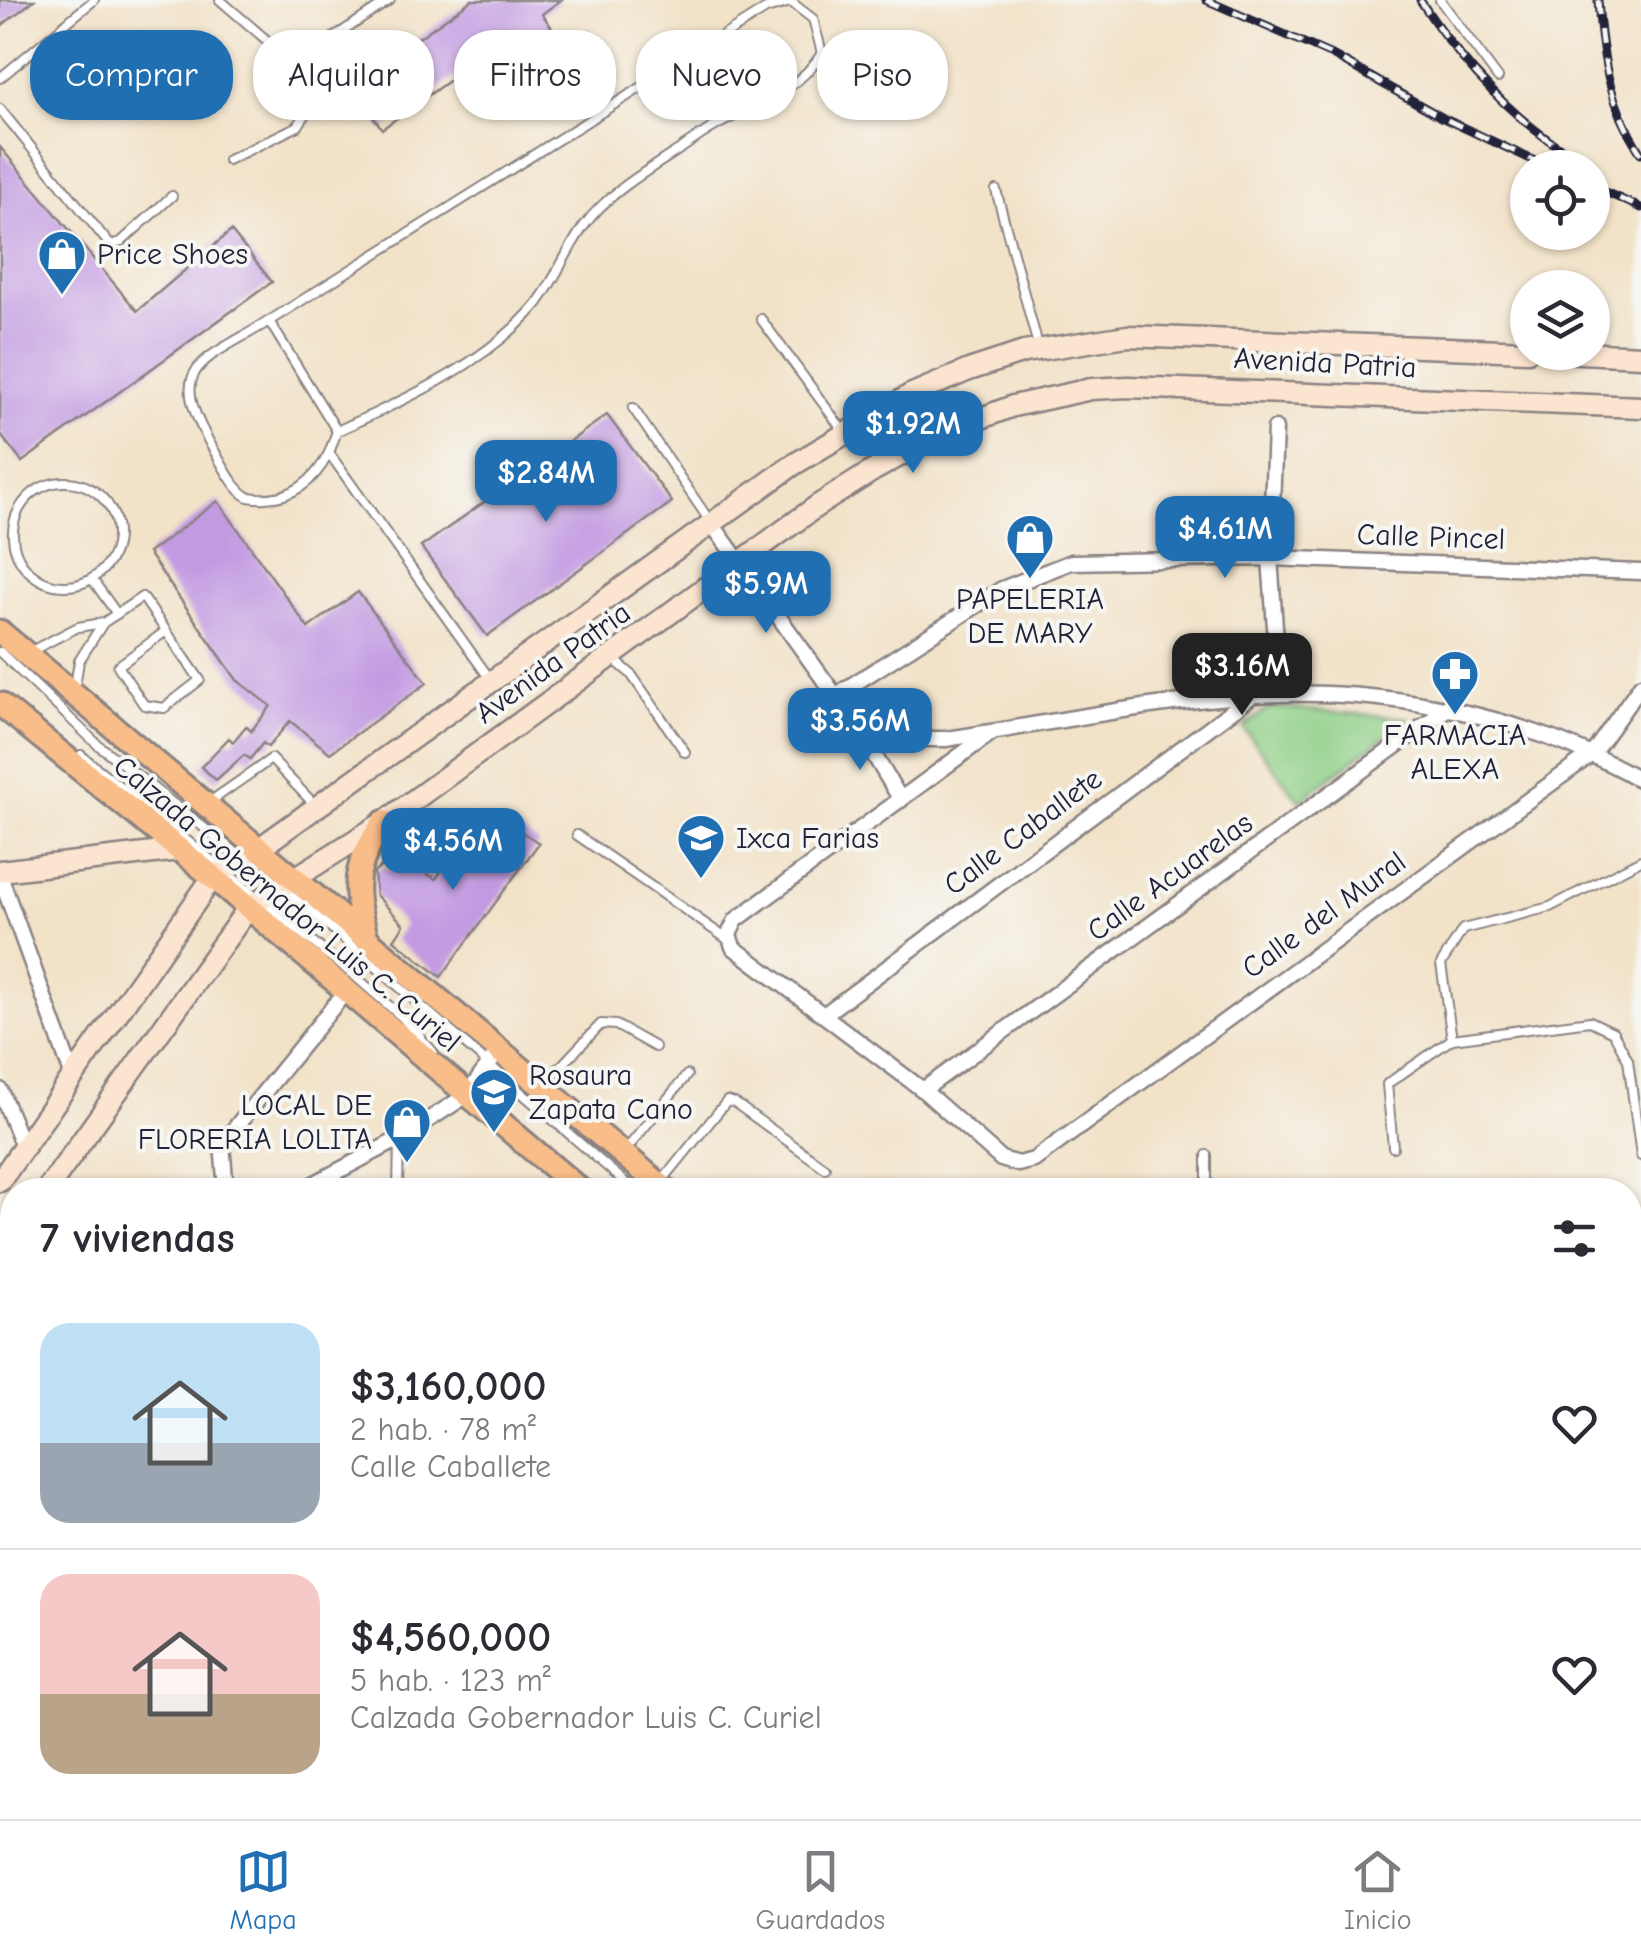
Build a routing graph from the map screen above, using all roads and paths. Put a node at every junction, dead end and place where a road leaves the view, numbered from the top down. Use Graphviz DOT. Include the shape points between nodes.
graph roads {
  1 [pos="94,0"];
  2 [pos="220,0"];
  3 [pos="390,0"];
  4 [pos="1440,0"];
  5 [pos="255,30"];
  6 [pos="345,30"];
  7 [pos="0,78"];
  8 [pos="1498,78"];
  9 [pos="0,109"];
  10 [pos="302,120"];
  11 [pos="228,160"];
  12 [pos="996,190"];
  13 [pos="172,196"];
  14 [pos="761,319"];
  15 [pos="268,321"];
  16 [pos="1039,350"];
  17 [pos="1510,350"];
  18 [pos="1610,354"];
  19 [pos="1641,356"];
  20 [pos="1641,407"];
  21 [pos="633,408"];
  22 [pos="1274,429"];
  23 [pos="337,431"];
  24 [pos="844,432"];
  25 [pos="329,453"];
  26 [pos="712,524"];
  27 [pos="1270,558"];
  28 [pos="740,564"];
  29 [pos="1641,572"];
  30 [pos="92,579"];
  31 [pos="116,614"];
  32 [pos="102,623"];
  33 [pos="166,631"];
  34 [pos="0,632"];
  35 [pos="1276,641"];
  36 [pos="0,652"];
  37 [pos="26,654"];
  38 [pos="612,658"];
  39 [pos="492,682"];
  40 [pos="1641,685"];
  41 [pos="0,690"];
  42 [pos="76,693"];
  43 [pos="1254,695"];
  44 [pos="834,696"];
  45 [pos="0,704"];
  46 [pos="1448,708"];
  47 [pos="855,723"];
  48 [pos="991,732"];
  49 [pos="685,752"];
  50 [pos="1593,753"];
  51 [pos="1639,778"];
  52 [pos="902,800"];
  53 [pos="208,803"];
  54 [pos="317,807"];
  55 [pos="384,822"];
  56 [pos="577,835"];
  57 [pos="179,850"];
  58 [pos="253,852"];
  59 [pos="1641,860"];
  60 [pos="0,873"];
  61 [pos="218,873"];
  62 [pos="290,884"];
  63 [pos="255,903"];
  64 [pos="366,936"];
  65 [pos="729,938"];
  66 [pos="346,991"];
  67 [pos="824,1014"];
  68 [pos="1452,1038"];
  69 [pos="655,1046"];
  70 [pos="494,1058"];
  71 [pos="687,1074"];
  72 [pos="73,1077"];
  73 [pos="542,1087"];
  74 [pos="0,1090"];
  75 [pos="923,1090"];
  76 [pos="470,1092"];
  77 [pos="398,1139"];
  78 [pos="1392,1147"];
  79 [pos="24,1148"];
  80 [pos="623,1154"];
  81 [pos="1206,1154"];
  82 [pos="1641,1156"];
  83 [pos="825,1168"];
  84 [pos="2,1178"];
  85 [pos="56,1178"];
  86 [pos="225,1178"];
  87 [pos="325,1178"];
  88 [pos="398,1178"];
  89 [pos="567,1178"];
  90 [pos="580,1178"];
  91 [pos="621,1178"];
  92 [pos="652,1178"];
  93 [pos="670,1178"];
  94 [pos="1207,1178"];
  1 -- 7 [label="lane"];
  2 -- 5 [label="lane"];
  3 -- 6 [label="lane"];
  4 -- 8 [label="lane"];
  9 -- 13 [label="lane" via="110,245 122,242"];
  10 -- 11 [label="lane"];
  12 -- 16 [label="lane"];
  14 -- 24 [label="lane"];
  15 -- 23 [label="lane"];
  15 -- 23 [label="lane" via="766,8 791,2 813,19 822,53 794,87 724,118 610,200 585,224 535,306 463,364"];
  15 -- 25 [label="lane" via="200,366 190,384 191,410 248,497 298,490"];
  16 -- 17 [label="street, Avenida Patria" via="1180,335"];
  16 -- 24 [label="street, Avenida Patria" via="940,382"];
  18 -- 19 [label="street"];
  20 -- 28 [label="street, Avenida Patria" via="1184,386 1091,389 1013,406 939,434 817,506"];
  21 -- 26 [label="lane"];
  22 -- 27 [label="street"];
  23 -- 25 [label="lane"];
  24 -- 26 [label="street, Avenida Patria"];
  25 -- 39 [label="lane"];
  26 -- 28 [label="street"];
  26 -- 39 [label="street, Avenida Patria"];
  27 -- 29 [label="street, Calle Pincel"];
  27 -- 35 [label="street"];
  27 -- 44 [label="street, Calle Pincel" via="1052,566 1002,589"];
  28 -- 38 [label="street, Avenida Patria"];
  28 -- 44 [label="street"];
  30 -- 30 [label="lane" via="76,586 42,582 17,557 13,523 32,494 64,482 96,492 108,504 117,536 114,553"];
  30 -- 31 [label="lane"];
  31 -- 32 [label="lane"];
  31 -- 33 [label="lane" via="142,597"];
  32 -- 37 [label="lane" via="78,627"];
  32 -- 42 [label="lane" via="79,662"];
  33 -- 33 [label="lane" via="200,680 164,708 146,706 118,666"];
  34 -- 37 [label="main road, Calzada Gobernador Luis C. Curiel"];
  36 -- 58 [label="lane" via="97,744 206,832"];
  37 -- 42 [label="main road, Calzada Gobernador Luis C. Curiel"];
  38 -- 49 [label="lane" via="631,674"];
  38 -- 55 [label="street, Avenida Patria"];
  39 -- 54 [label="street, Avenida Patria"];
  40 -- 50 [label="street, Calle del Mural"];
  41 -- 61 [label="lane"];
  42 -- 53 [label="main road, Calzada Gobernador Luis C. Curiel"];
  43 -- 46 [label="street" via="1323,693"];
  43 -- 48 [label="street"];
  43 -- 67 [label="street, Calle Caballete"];
  44 -- 47 [label="street"];
  45 -- 57 [label="main road, Calzada Gobernador Luis C. Curiel"];
  46 -- 50 [label="street"];
  46 -- 75 [label="street, Calle Acuarelas"];
  47 -- 48 [label="street" via="902,739"];
  47 -- 52 [label="street"];
  48 -- 52 [label="street"];
  50 -- 51 [label="street"];
  50 -- 75 [label="street, Calle del Mural" via="1034,1160 1001,1159"];
  52 -- 65 [label="street" via="736,920"];
  53 -- 54 [label="lane" via="271,760"];
  53 -- 58 [label="main road, Calzada Gobernador Luis C. Curiel"];
  54 -- 58 [label="street, Avenida Patria"];
  55 -- 62 [label="street, Avenida Patria"];
  55 -- 64 [label="main road" via="356,869"];
  56 -- 65 [label="lane"];
  57 -- 60 [label="street"];
  57 -- 61 [label="main road, Calzada Gobernador Luis C. Curiel"];
  58 -- 61 [label="street, Avenida Patria"];
  58 -- 62 [label="main road, Calzada Gobernador Luis C. Curiel"];
  59 -- 68 [label="lane" via="1550,908 1463,930 1441,964"];
  60 -- 72 [label="street"];
  61 -- 63 [label="main road, Calzada Gobernador Luis C. Curiel"];
  61 -- 72 [label="street, Avenida Patria"];
  62 -- 63 [label="street, Avenida Patria"];
  62 -- 64 [label="main road, Calzada Gobernador Luis C. Curiel"];
  62 -- 70 [label="lane"];
  63 -- 66 [label="main road, Calzada Gobernador Luis C. Curiel"];
  63 -- 76 [label="lane" via="404,1018"];
  63 -- 85 [label="street, Avenida Patria"];
  64 -- 70 [label="main road, Calzada Gobernador Luis C. Curiel"];
  65 -- 67 [label="street"];
  66 -- 76 [label="main road, Calzada Gobernador Luis C. Curiel"];
  66 -- 86 [label="street" via="222,1144"];
  67 -- 75 [label="street"];
  68 -- 78 [label="lane" via="1387,1084"];
  68 -- 82 [label="lane" via="1590,1021 1613,1032 1628,1060"];
  69 -- 73 [label="lane" via="601,1024"];
  70 -- 73 [label="main road, Calzada Gobernador Luis C. Curiel"];
  70 -- 76 [label="street"];
  70 -- 91 [label="lane"];
  71 -- 80 [label="lane"];
  72 -- 79 [label="street, Avenida Patria"];
  73 -- 80 [label="main road, Calzada Gobernador Luis C. Curiel"];
  74 -- 79 [label="street"];
  76 -- 77 [label="street"];
  76 -- 89 [label="main road, Calzada Gobernador Luis C. Curiel"];
  76 -- 90 [label="lane"];
  77 -- 87 [label="street"];
  77 -- 88 [label="lane"];
  79 -- 84 [label="street, Avenida Patria"];
  80 -- 92 [label="main road, Calzada Gobernador Luis C. Curiel"];
  81 -- 94 [label="lane"];
  83 -- 93 [label="lane" via="726,1101"];
}
